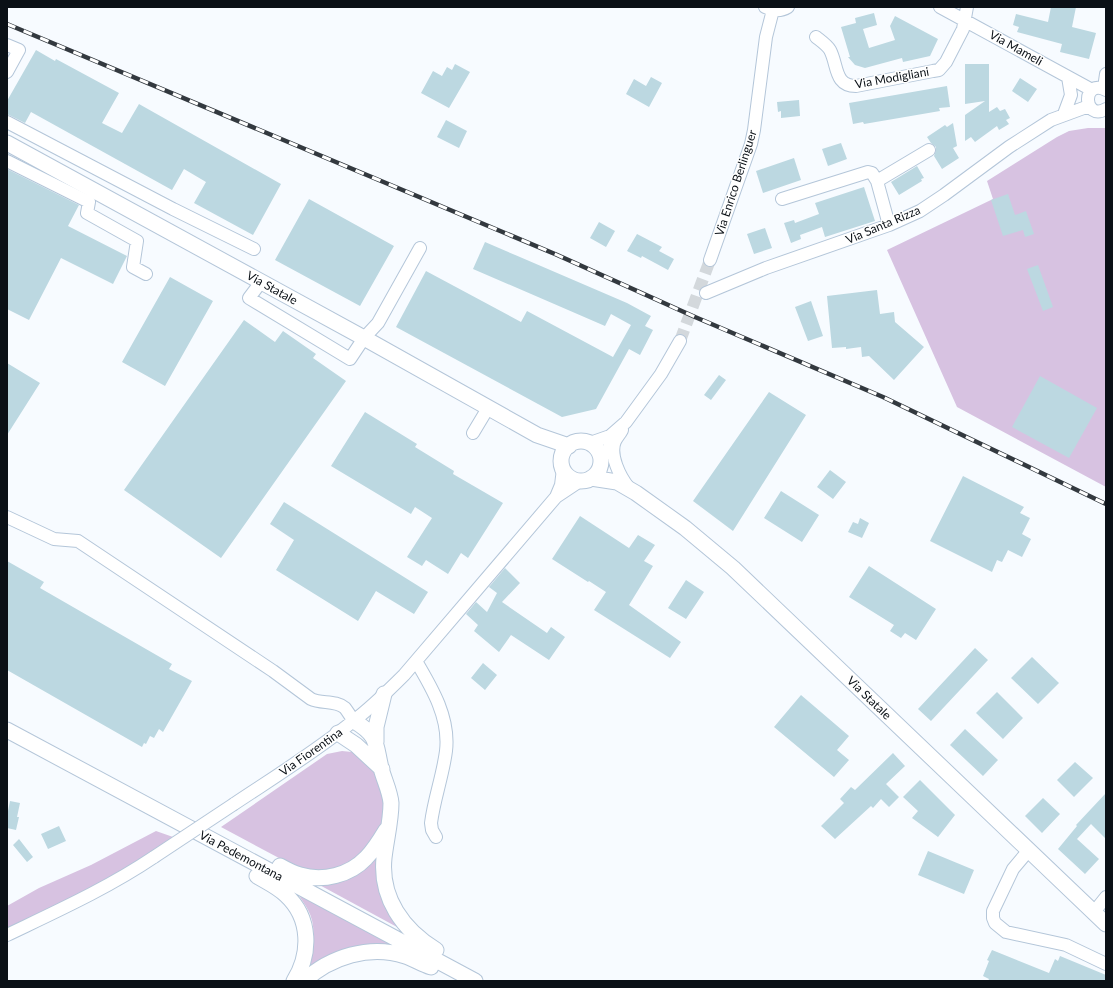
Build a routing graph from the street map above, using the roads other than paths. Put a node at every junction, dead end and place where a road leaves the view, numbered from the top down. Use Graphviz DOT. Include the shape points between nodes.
graph roads {
  1 [pos="788,7"];
  2 [pos="940,7"];
  3 [pos="967,7"];
  4 [pos="769,9"];
  5 [pos="964,20"];
  6 [pos="816,37"];
  7 [pos="7,45"];
  8 [pos="7,72"];
  9 [pos="1106,74"];
  10 [pos="1068,77"];
  11 [pos="1100,89"];
  12 [pos="1089,106"];
  13 [pos="1106,109"];
  14 [pos="1064,114"];
  15 [pos="7,122"];
  16 [pos="7,143"];
  17 [pos="929,150"];
  18 [pos="7,161"];
  19 [pos="878,181"];
  20 [pos="782,199"];
  21 [pos="889,225"];
  22 [pos="420,248"];
  23 [pos="254,249"];
  24 [pos="710,260"];
  25 [pos="146,274"];
  26 [pos="261,282"];
  27 [pos="706,293"];
  28 [pos="364,338"];
  29 [pos="680,341"];
  30 [pos="488,408"];
  31 [pos="626,422"];
  32 [pos="473,433"];
  33 [pos="537,435"];
  34 [pos="615,441"];
  35 [pos="590,443"];
  36 [pos="569,446"];
  37 [pos="601,459"];
  38 [pos="562,464"];
  39 [pos="586,479"];
  40 [pos="627,487"];
  41 [pos="556,497"];
  42 [pos="7,517"];
  43 [pos="416,661"];
  44 [pos="384,694"];
  45 [pos="354,721"];
  46 [pos="7,730"];
  47 [pos="338,733"];
  48 [pos="376,742"];
  49 [pos="382,769"];
  50 [pos="147,806"];
  51 [pos="388,828"];
  52 [pos="436,837"];
  53 [pos="1029,850"];
  54 [pos="1106,897"];
  55 [pos="1094,912"];
  56 [pos="1106,924"];
  57 [pos="7,935"];
  58 [pos="1106,964"];
  59 [pos="294,981"];
  60 [pos="304,981"];
  61 [pos="461,981"];
  62 [pos="475,981"];
  63 [pos="486,981"];
  1 -- 4 [label="street, Via Enrico Berlinguer" via="779,10"];
  2 -- 5 [label="street, Via Mameli"];
  3 -- 5 [label="street, Via Modigliani"];
  4 -- 24 [label="street, Via Enrico Berlinguer" via="754,130"];
  5 -- 6 [label="street, Via Modigliani" via="963,29 939,70 856,86 849,86 841,80 830,51"];
  5 -- 10 [label="street, Via Mameli"];
  7 -- 8 [label="street" via="19,50"];
  9 -- 11 [label="street"];
  10 -- 11 [label="street, Via Mameli"];
  10 -- 14 [label="street" via="1071,95"];
  11 -- 12 [label="street" via="1087,99"];
  12 -- 13 [label="street, Via Santa Rizza" via="1099,112"];
  12 -- 14 [label="street, Via Santa Rizza"];
  14 -- 21 [label="street, Via Santa Rizza" via="1009,147 920,211"];
  15 -- 23 [label="street"];
  16 -- 26 [label="main road, Via Statale"];
  17 -- 19 [label="street"];
  18 -- 25 [label="street" via="89,202 87,213 137,242 133,267"];
  19 -- 20 [label="street" via="872,173 862,172"];
  19 -- 21 [label="street"];
  21 -- 27 [label="street, Via Santa Rizza" via="766,268"];
  22 -- 28 [label="street" via="378,323"];
  26 -- 28 [label="main road, Via Statale"];
  26 -- 28 [label="street" via="249,298 350,359"];
  28 -- 30 [label="main road, Via Statale"];
  29 -- 31 [label="street" via="661,374"];
  30 -- 32 [label="street"];
  30 -- 33 [label="main road, Via Statale"];
  31 -- 34 [label="street"];
  31 -- 35 [label="street" via="610,436"];
  33 -- 36 [label="main road, Via Statale"];
  33 -- 38 [label="main road, Via Statale"];
  34 -- 37 [label="street"];
  34 -- 40 [label="street" via="614,456"];
  35 -- 36 [label="main road, Via Statale" via="579,441"];
  35 -- 37 [label="main road, Via Statale" via="596,448"];
  36 -- 38 [label="main road" via="565,450"];
  37 -- 39 [label="main road" via="598,470"];
  37 -- 40 [label="main road, Via Statale"];
  38 -- 39 [label="main road, Via Statale" via="570,477"];
  38 -- 41 [label="street, Via Fiorentina" via="561,486"];
  39 -- 40 [label="main road, Via Statale" via="605,479"];
  39 -- 41 [label="street, Via Fiorentina"];
  40 -- 53 [label="main road, Via Statale" via="680,524 733,568"];
  41 -- 43 [label="street, Via Fiorentina"];
  42 -- 45 [label="street" via="54,539 78,541 311,699 344,707"];
  43 -- 44 [label="street, Via Fiorentina"];
  43 -- 52 [label="street" via="440,707 446,736 444,763 431,824"];
  44 -- 45 [label="street, Via Fiorentina"];
  44 -- 48 [label="main road" via="376,727"];
  45 -- 47 [label="street, Via Fiorentina"];
  45 -- 48 [label="main road" via="369,732"];
  46 -- 50 [label="main road, Via Pedemontana"];
  47 -- 49 [label="main road" via="356,745"];
  47 -- 57 [label="street, Via Fiorentina, bridge" via="137,869 95,893"];
  48 -- 49 [label="main road"];
  49 -- 51 [label="main road" via="391,801"];
  50 -- 51 [label="main road" via="291,872 316,878 336,875 360,864 374,850"];
  50 -- 59 [label="main road" via="273,884 293,902 303,921 307,944 304,961"];
  50 -- 62 [label="main road, Via Pedemontana"];
  51 -- 63 [label="main road" via="384,859 385,880 397,913 418,938"];
  53 -- 55 [label="main road, Via Statale"];
  53 -- 58 [label="street" via="1013,869 993,911 995,923 1006,932 1066,945"];
  54 -- 55 [label="street"];
  55 -- 56 [label="main road, Via Statale"];
  60 -- 61 [label="main road" via="334,960 352,954 372,952 405,956"];
}
